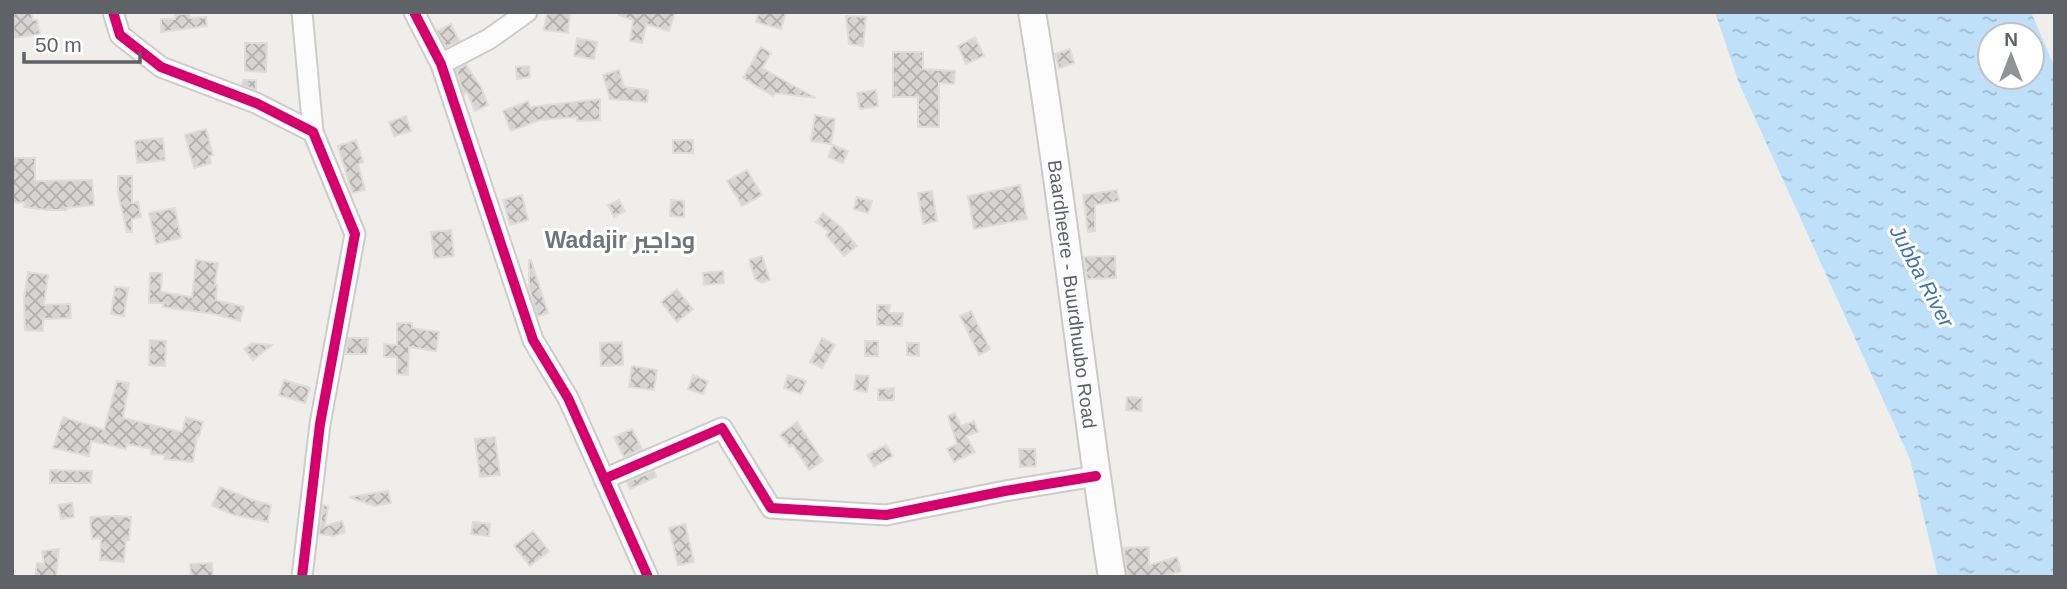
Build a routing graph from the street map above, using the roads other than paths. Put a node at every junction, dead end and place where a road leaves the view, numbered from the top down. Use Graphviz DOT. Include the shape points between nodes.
graph roads {
  1 [pos="113,12"];
  2 [pos="302,12"];
  3 [pos="414,12"];
  4 [pos="527,12"];
  5 [pos="1032,12"];
  6 [pos="441,64"];
  7 [pos="313,132"];
  8 [pos="1096,476"];
  9 [pos="604,479"];
  10 [pos="302,577"];
  11 [pos="648,577"];
  12 [pos="1112,577"];
  1 -- 7 [label="street" via="120,35 161,67 256,103"];
  2 -- 7 [label="street"];
  3 -- 6 [label="street"];
  4 -- 6 [label="street"];
  5 -- 8 [label="main road, Baardheere - Buurdhuubo Road"];
  6 -- 9 [label="street" via="533,340 568,398"];
  7 -- 10 [label="street" via="355,234 320,424"];
  8 -- 9 [label="street" via="886,515 771,508 722,428"];
  8 -- 12 [label="main road, Baardheere - Buurdhuubo Road"];
  9 -- 11 [label="street"];
}
